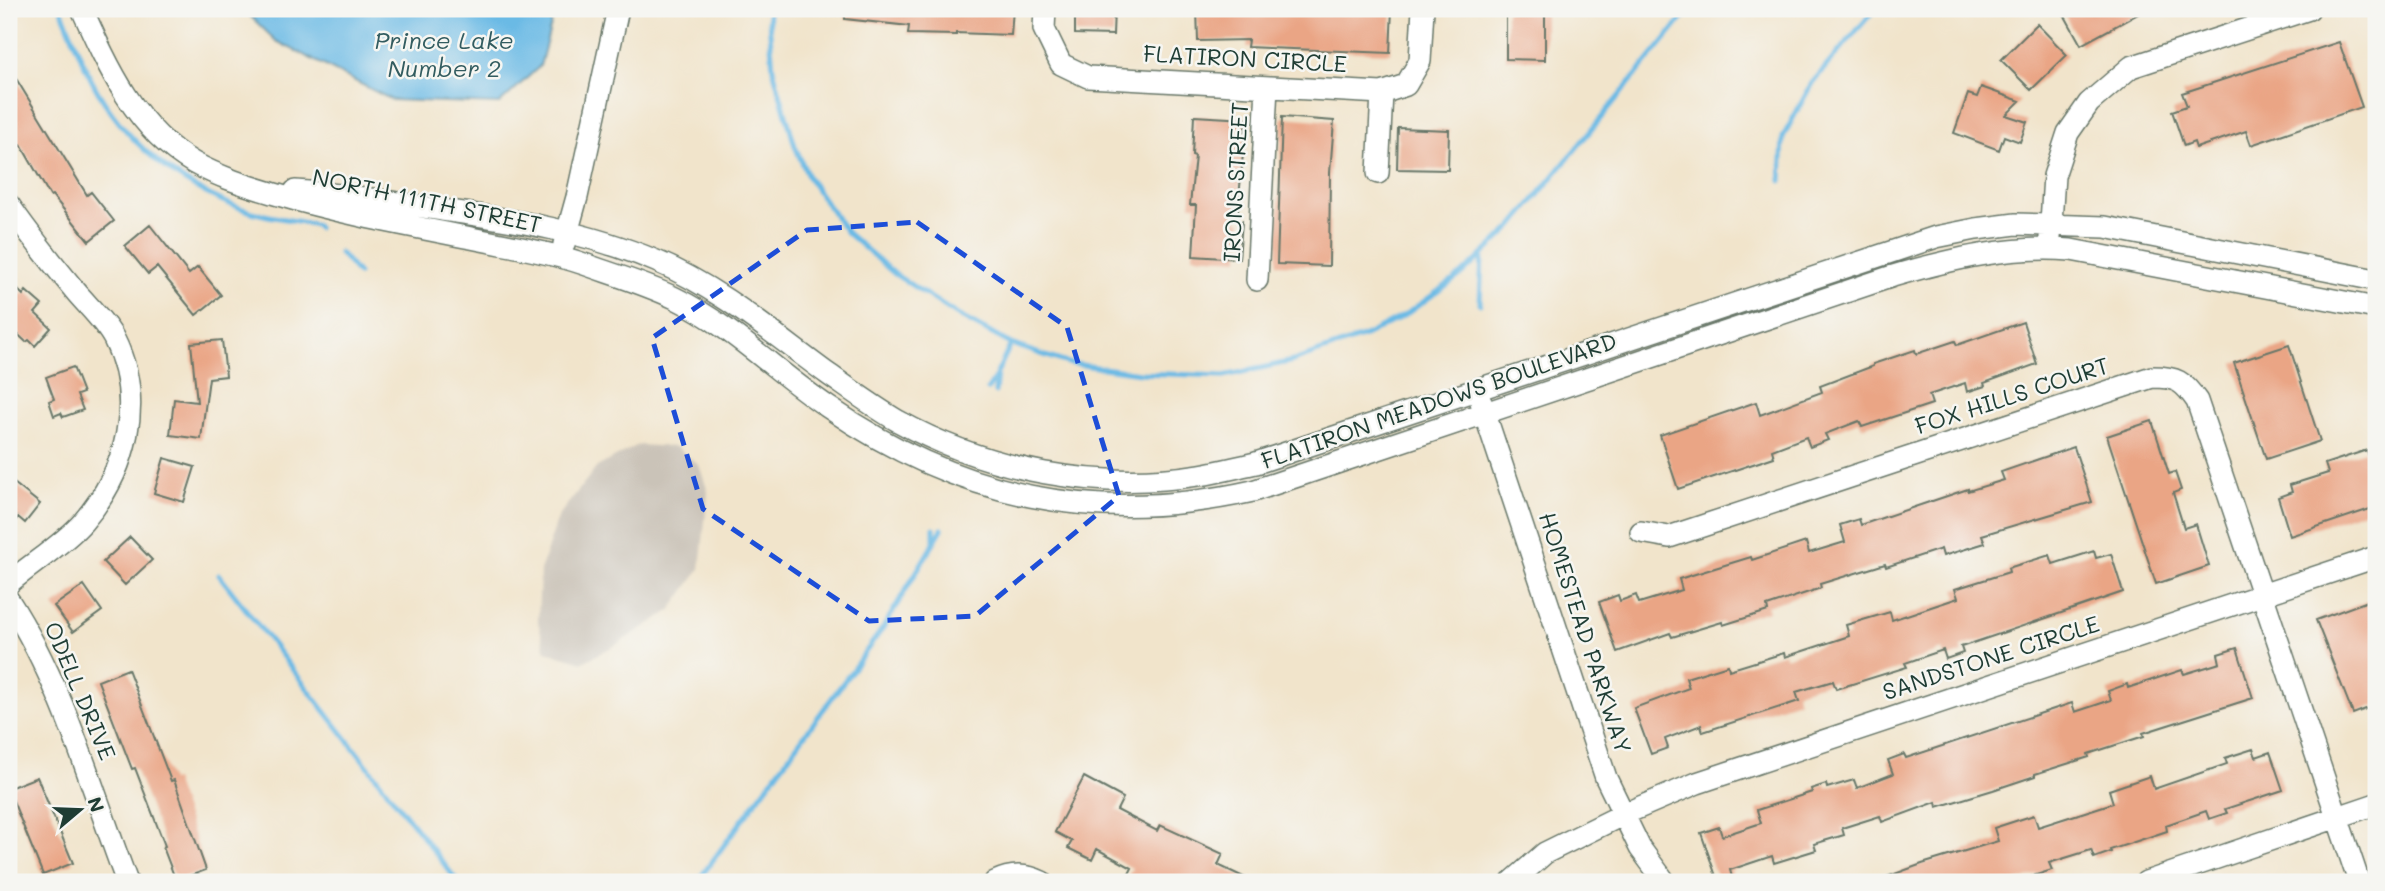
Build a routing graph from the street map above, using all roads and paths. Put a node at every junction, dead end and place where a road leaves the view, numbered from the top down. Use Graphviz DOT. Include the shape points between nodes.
graph roads {
  1 [pos="82,9"];
  2 [pos="618,9"];
  3 [pos="1045,9"];
  4 [pos="1423,9"];
  5 [pos="2309,9"];
  6 [pos="1268,87"];
  7 [pos="1382,93"];
  8 [pos="1378,173"];
  9 [pos="258,189"];
  10 [pos="9,205"];
  11 [pos="2051,224"];
  12 [pos="568,231"];
  13 [pos="2049,248"];
  14 [pos="560,256"];
  15 [pos="1257,280"];
  16 [pos="2376,280"];
  17 [pos="2376,308"];
  18 [pos="1477,390"];
  19 [pos="1485,414"];
  20 [pos="1642,532"];
  21 [pos="2376,556"];
  22 [pos="9,583"];
  23 [pos="2263,594"];
  24 [pos="9,601"];
  25 [pos="2376,804"];
  26 [pos="1624,814"];
  27 [pos="2337,817"];
  28 [pos="127,882"];
  29 [pos="995,882"];
  30 [pos="1042,882"];
  31 [pos="1512,882"];
  32 [pos="1665,882"];
  33 [pos="2146,882"];
  34 [pos="2359,882"];
  1 -- 9 [label="street, NORTH 111TH STREET" via="117,81 137,112 166,143 193,163"];
  2 -- 12 [label="street, NORTH 111TH STREET"];
  3 -- 6 [label="street, FLATIRON CIRCLE" via="1044,29 1061,64 1088,77"];
  4 -- 7 [label="street" via="1420,61 1406,85"];
  5 -- 11 [label="street" via="2132,67 2089,103 2068,133 2054,176"];
  6 -- 7 [label="street, FLATIRON CIRCLE"];
  6 -- 15 [label="street, IRONS STREET"];
  7 -- 8 [label="street"];
  9 -- 12 [label="street, NORTH 111TH STREET" via="333,193"];
  9 -- 14 [label="street, NORTH 111TH STREET" via="330,211"];
  10 -- 22 [label="street" via="37,246 114,337 129,380 130,418 122,457 106,493 81,524"];
  11 -- 13 [label="street"];
  11 -- 16 [label="street, FLATIRON MEADOWS BOULEVARD" via="2105,227"];
  11 -- 18 [label="street, FLATIRON MEADOWS BOULEVARD" via="2016,224 1936,237"];
  12 -- 14 [label="street, NORTH 111TH STREET"];
  12 -- 18 [label="street, FLATIRON MEADOWS BOULEVARD" via="657,261 708,288 898,421 946,444 1030,470 1105,480 1200,475 1256,463"];
  13 -- 17 [label="street, FLATIRON MEADOWS BOULEVARD"];
  13 -- 19 [label="street, FLATIRON MEADOWS BOULEVARD" via="1998,251 1919,268"];
  14 -- 19 [label="street, FLATIRON MEADOWS BOULEVARD" via="675,298 724,327 826,405 888,444 942,471 1046,500 1136,507 1228,496 1278,484"];
  18 -- 19 [label="street, HOMESTEAD PARKWAY"];
  19 -- 26 [label="street, HOMESTEAD PARKWAY" via="1606,778"];
  20 -- 23 [label="street, FOX HILLS COURT" via="1669,537 2152,377 2171,377 2186,385 2197,401"];
  21 -- 23 [label="street, SANDSTONE CIRCLE"];
  23 -- 26 [label="street, SANDSTONE CIRCLE" via="1697,783"];
  23 -- 27 [label="street, FOX HILLS COURT"];
  24 -- 28 [label="street, ODELL DRIVE" via="52,680"];
  25 -- 27 [label="street"];
  26 -- 31 [label="street, SANDSTONE CIRCLE" via="1545,853"];
  26 -- 32 [label="street, HOMESTEAD PARKWAY" via="1640,848"];
  27 -- 33 [label="street"];
  27 -- 34 [label="street, FOX HILLS COURT"];
  29 -- 30 [label="street" via="1017,875"];
}
